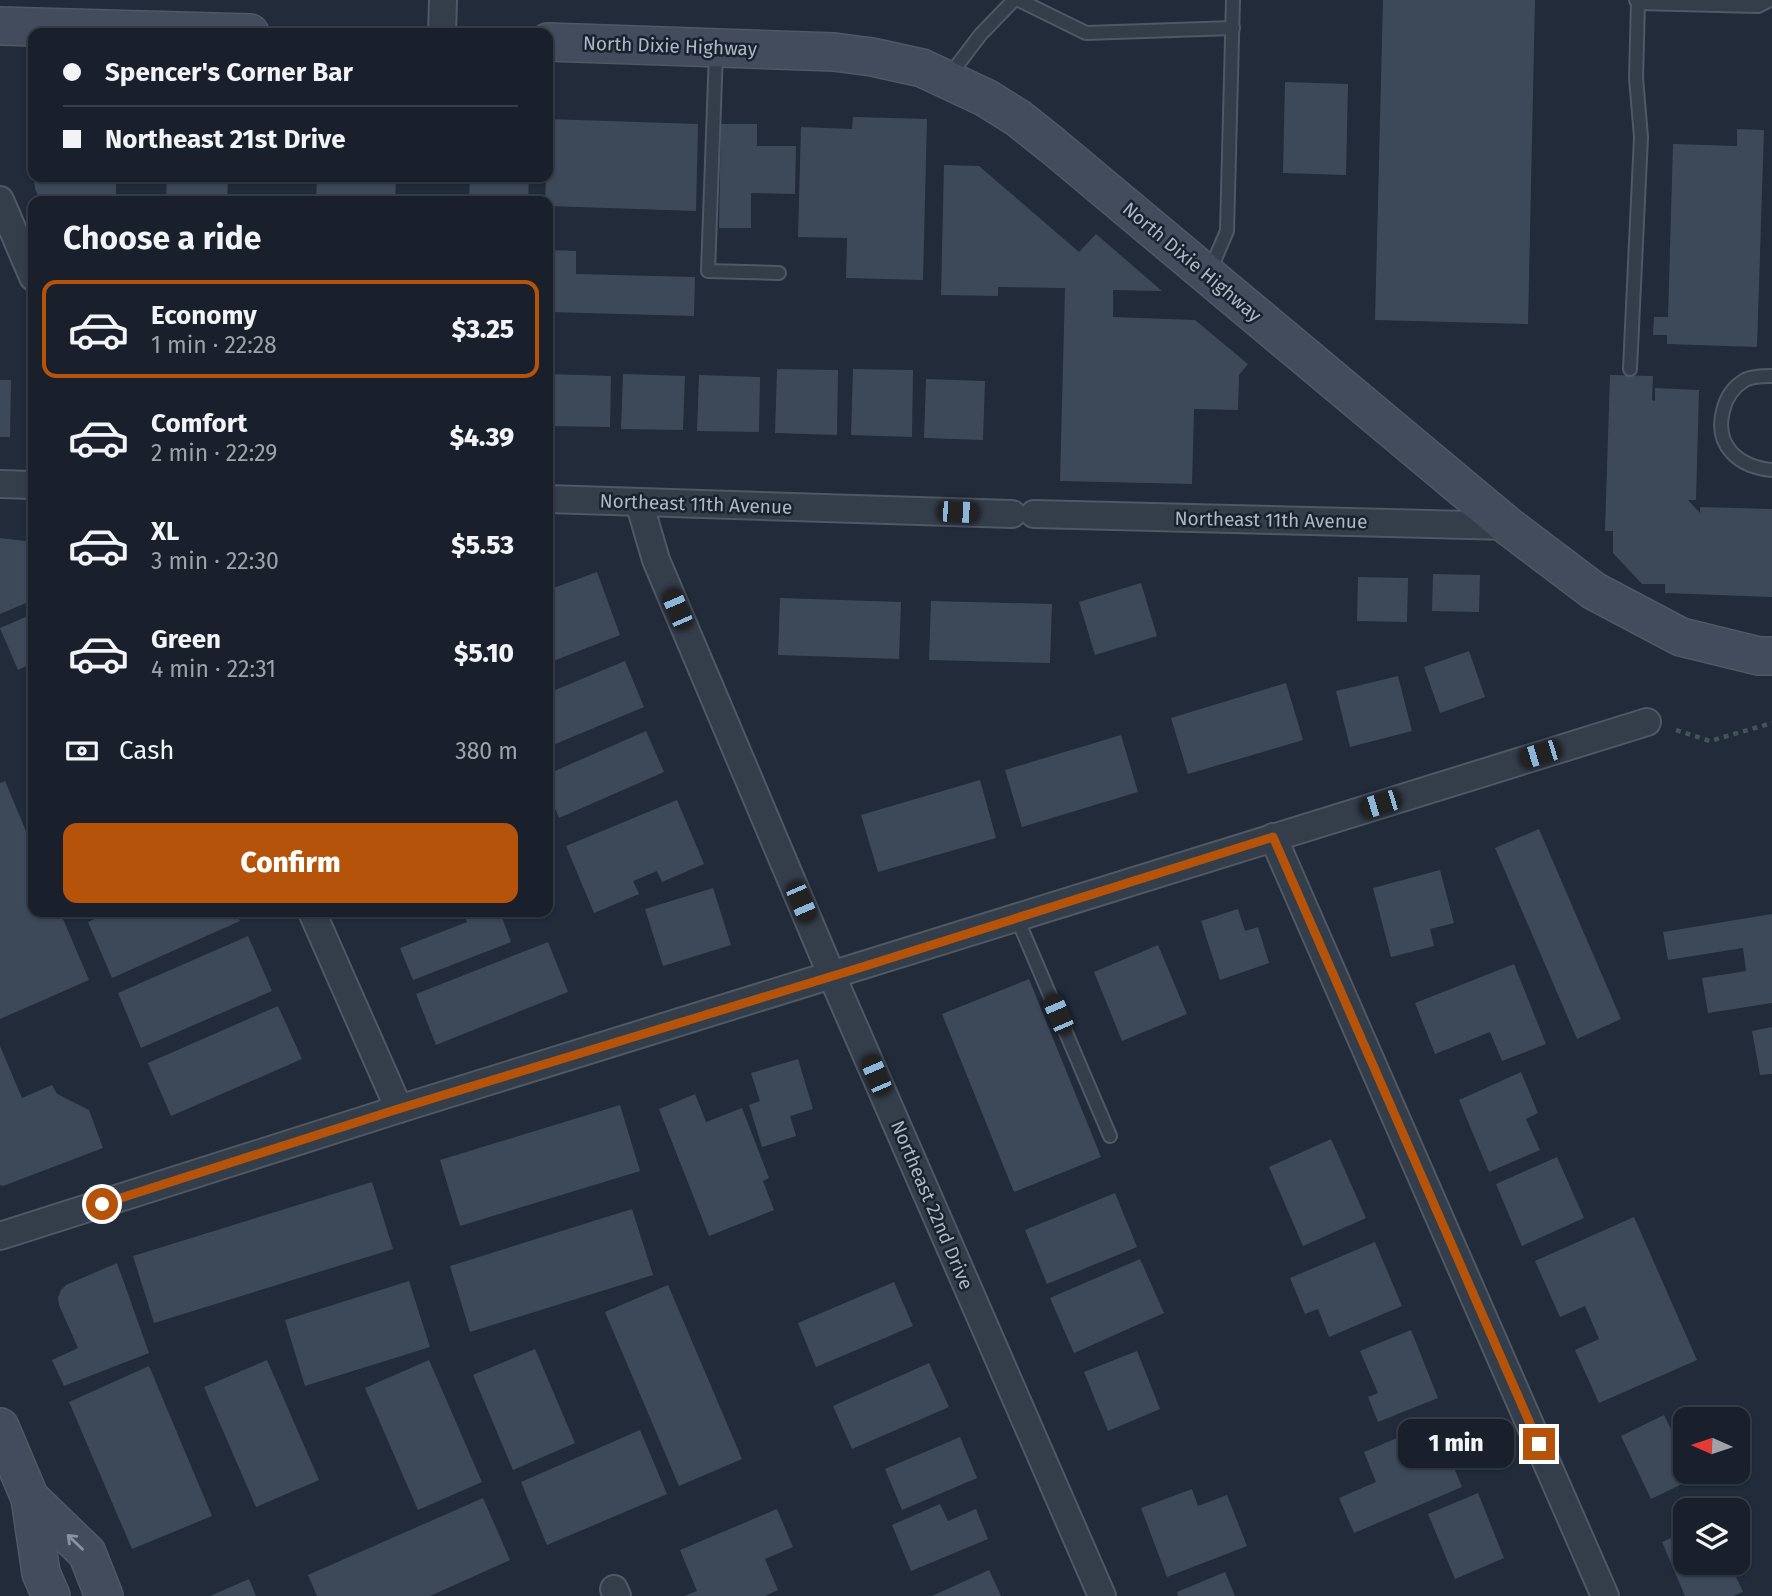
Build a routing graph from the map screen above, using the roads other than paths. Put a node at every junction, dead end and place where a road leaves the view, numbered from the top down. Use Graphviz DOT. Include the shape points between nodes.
graph roads {
  1 [pos="443,0"];
  2 [pos="1016,0"];
  3 [pos="1233,0"];
  4 [pos="1770,0"];
  5 [pos="1637,2"];
  6 [pos="0,26"];
  7 [pos="71,28"];
  8 [pos="442,28"];
  9 [pos="1233,28"];
  10 [pos="553,42"];
  11 [pos="716,48"];
  12 [pos="946,79"];
  13 [pos="0,200"];
  14 [pos="28,264"];
  15 [pos="779,273"];
  16 [pos="1208,275"];
  17 [pos="1630,369"];
  18 [pos="1772,376"];
  19 [pos="1772,470"];
  20 [pos="0,484"];
  21 [pos="28,485"];
  22 [pos="553,499"];
  23 [pos="639,502"];
  24 [pos="1508,526"];
  25 [pos="1772,656"];
  26 [pos="1647,722"];
  27 [pos="1273,837"];
  28 [pos="314,917"];
  29 [pos="1017,918"];
  30 [pos="832,976"];
  31 [pos="398,1109"];
  32 [pos="1110,1136"];
  33 [pos="0,1237"];
  34 [pos="0,1427"];
  35 [pos="30,1498"];
  36 [pos="51,1596"];
  37 [pos="104,1596"];
  38 [pos="1102,1596"];
  39 [pos="1605,1596"];
  1 -- 8 [label="street"];
  2 -- 9 [label="lane" via="1086,33"];
  2 -- 12 [label="lane" via="981,34"];
  3 -- 9 [label="lane"];
  4 -- 5 [label="lane" via="1758,6"];
  5 -- 17 [label="lane" via="1641,137"];
  6 -- 7 [label="street"];
  9 -- 16 [label="lane" via="1227,231"];
  10 -- 11 [label="street, North Dixie Highway"];
  11 -- 12 [label="street, North Dixie Highway" via="872,57 922,68"];
  11 -- 15 [label="lane" via="708,271"];
  12 -- 16 [label="street, North Dixie Highway" via="1018,118"];
  13 -- 14 [label="street"];
  16 -- 24 [label="street, North Dixie Highway"];
  18 -- 19 [label="lane" via="1746,379 1733,390 1721,419 1722,436 1738,459"];
  20 -- 21 [label="street"];
  22 -- 23 [label="street, Northeast 11th Avenue"];
  23 -- 24 [label="street, Northeast 11th Avenue"];
  23 -- 30 [label="street, Northeast 22nd Drive" via="656,560"];
  24 -- 25 [label="street, North Dixie Highway" via="1594,591 1682,636"];
  26 -- 27 [label="street"];
  27 -- 29 [label="street"];
  27 -- 39 [label="street"];
  28 -- 31 [label="street"];
  29 -- 30 [label="street"];
  29 -- 32 [label="lane"];
  30 -- 31 [label="street"];
  30 -- 38 [label="street, Northeast 22nd Drive"];
  31 -- 33 [label="street"];
  34 -- 35 [label="street"];
  35 -- 36 [label="street" via="41,1573"];
  37 -- 35 [label="street, one-way" via="87,1553"];
}
